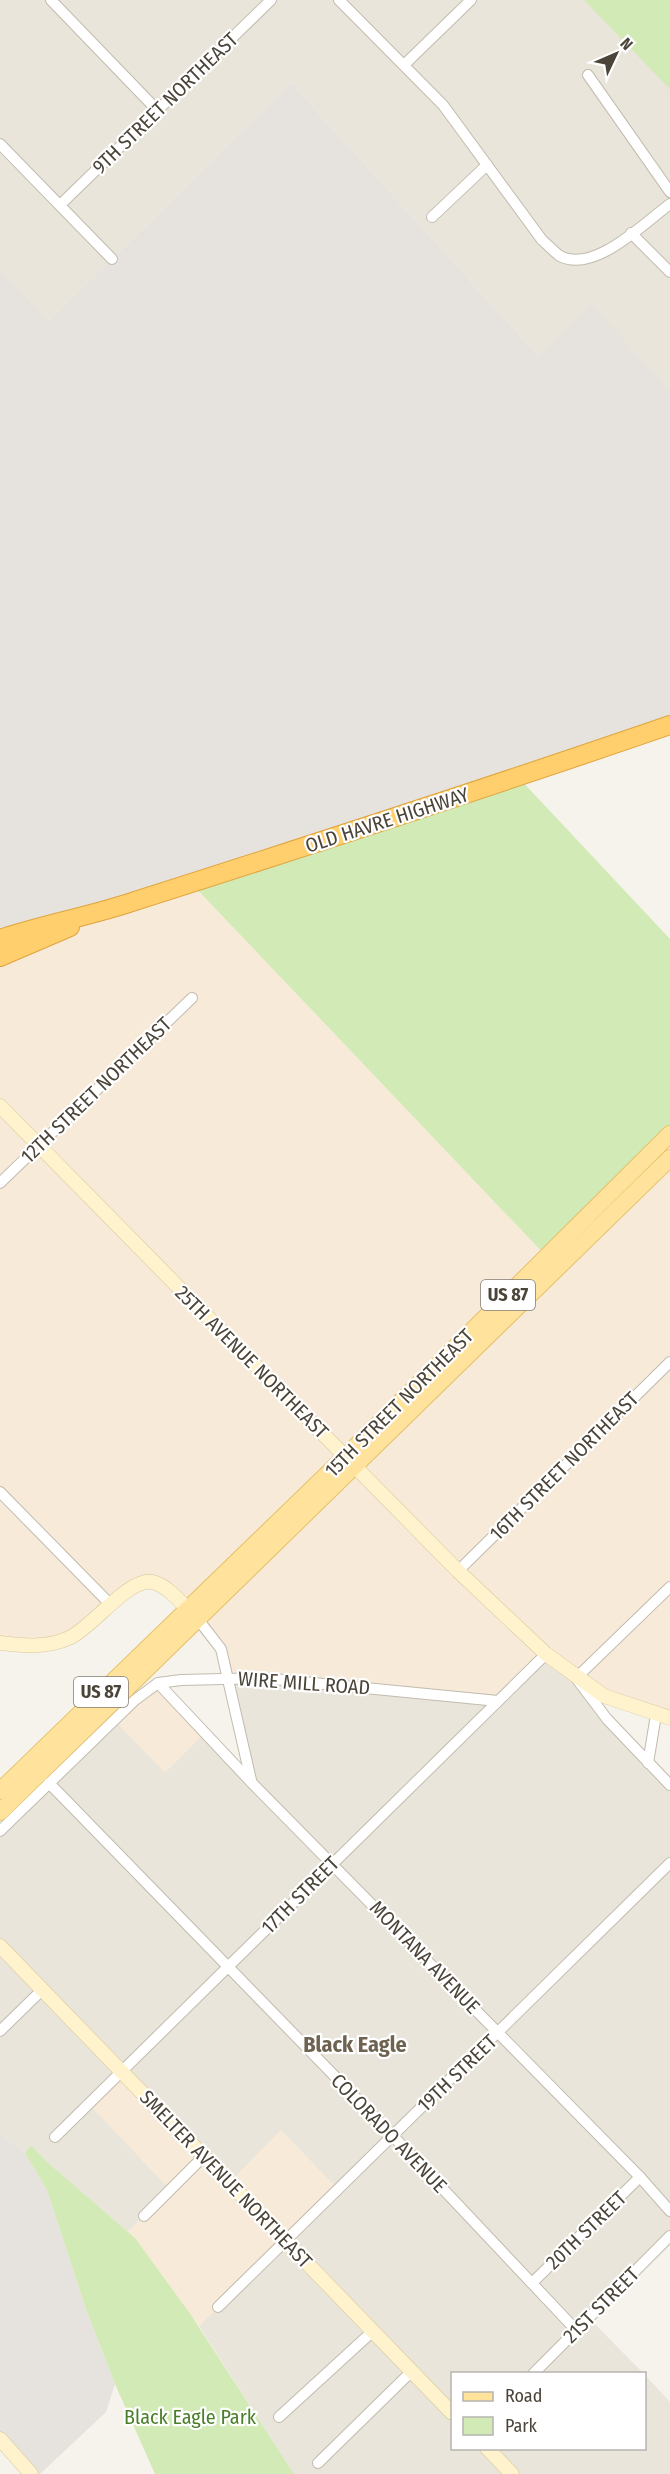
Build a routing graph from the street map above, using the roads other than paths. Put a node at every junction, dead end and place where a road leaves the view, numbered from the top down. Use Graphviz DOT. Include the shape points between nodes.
graph roads {
  1 [pos="51,0"];
  2 [pos="271,0"];
  3 [pos="339,0"];
  4 [pos="471,0"];
  5 [pos="404,65"];
  6 [pos="588,75"];
  7 [pos="158,111"];
  8 [pos="0,144"];
  9 [pos="487,165"];
  10 [pos="670,192"];
  11 [pos="670,204"];
  12 [pos="60,206"];
  13 [pos="432,218"];
  14 [pos="631,233"];
  15 [pos="112,259"];
  16 [pos="670,272"];
  17 [pos="670,725"];
  18 [pos="103,912"];
  19 [pos="0,939"];
  20 [pos="0,957"];
  21 [pos="192,998"];
  22 [pos="0,1106"];
  23 [pos="670,1134"];
  24 [pos="38,1145"];
  25 [pos="670,1158"];
  26 [pos="0,1182"];
  27 [pos="670,1362"];
  28 [pos="350,1461"];
  29 [pos="0,1492"];
  30 [pos="458,1571"];
  31 [pos="670,1587"];
  32 [pos="111,1605"];
  33 [pos="192,1614"];
  34 [pos="0,1643"];
  35 [pos="546,1654"];
  36 [pos="576,1678"];
  37 [pos="230,1679"];
  38 [pos="158,1683"];
  39 [pos="498,1701"];
  40 [pos="656,1715"];
  41 [pos="670,1718"];
  42 [pos="648,1763"];
  43 [pos="49,1783"];
  44 [pos="252,1783"];
  45 [pos="670,1785"];
  46 [pos="0,1791"];
  47 [pos="0,1812"];
  48 [pos="0,1831"];
  49 [pos="333,1863"];
  50 [pos="670,1863"];
  51 [pos="0,1946"];
  52 [pos="229,1968"];
  53 [pos="42,1990"];
  54 [pos="0,2031"];
  55 [pos="499,2032"];
  56 [pos="122,2072"];
  57 [pos="393,2136"];
  58 [pos="55,2137"];
  59 [pos="203,2157"];
  60 [pos="640,2177"];
  61 [pos="670,2211"];
  62 [pos="144,2216"];
  63 [pos="670,2236"];
  64 [pos="286,2241"];
  65 [pos="532,2283"];
  66 [pos="218,2307"];
  67 [pos="576,2330"];
  68 [pos="373,2331"];
  69 [pos="412,2371"];
  70 [pos="533,2372"];
  71 [pos="451,2411"];
  72 [pos="279,2417"];
  73 [pos="0,2439"];
  74 [pos="489,2450"];
  75 [pos="318,2463"];
  76 [pos="31,2474"];
  77 [pos="512,2474"];
  1 -- 7 [label="street"];
  2 -- 7 [label="street, 9TH STREET NORTHEAST"];
  3 -- 5 [label="street"];
  4 -- 5 [label="street"];
  5 -- 9 [label="street" via="443,105"];
  6 -- 10 [label="street"];
  7 -- 12 [label="street, 9TH STREET NORTHEAST"];
  8 -- 12 [label="street"];
  9 -- 13 [label="street"];
  9 -- 14 [label="street" via="542,240 560,256 588,260"];
  11 -- 14 [label="street"];
  12 -- 15 [label="street"];
  14 -- 16 [label="street"];
  17 -- 18 [label="highway, OLD HAVRE HIGHWAY"];
  18 -- 19 [label="highway, OLD HAVRE HIGHWAY"];
  18 -- 20 [label="highway, OLD HAVRE HIGHWAY"];
  21 -- 24 [label="street, 12TH STREET NORTHEAST"];
  22 -- 24 [label="street, 25TH AVENUE NORTHEAST"];
  23 -- 28 [label="main road, 15TH STREET NORTHEAST / US 87"];
  24 -- 26 [label="street, 12TH STREET NORTHEAST"];
  24 -- 28 [label="street, 25TH AVENUE NORTHEAST"];
  25 -- 28 [label="main road, 15TH STREET NORTHEAST / US 87"];
  27 -- 30 [label="street, 16TH STREET NORTHEAST"];
  28 -- 30 [label="street, 25TH AVENUE NORTHEAST"];
  28 -- 33 [label="main road, 15TH STREET NORTHEAST / US 87"];
  29 -- 32 [label="street"];
  30 -- 35 [label="street, 25TH AVENUE NORTHEAST"];
  31 -- 36 [label="street"];
  32 -- 33 [label="street, WIRE MILL ROAD" via="126,1591 145,1582 162,1587"];
  32 -- 34 [label="street, WIRE MILL ROAD" via="79,1633 56,1643"];
  33 -- 37 [label="street, WIRE MILL ROAD" via="221,1649"];
  33 -- 46 [label="main road, US 87"];
  33 -- 47 [label="main road, US 87"];
  35 -- 36 [label="street, 25TH AVENUE NORTHEAST"];
  35 -- 39 [label="street, 17TH STREET"];
  36 -- 40 [label="street, 25TH AVENUE NORTHEAST" via="604,1696"];
  36 -- 42 [label="street" via="587,1697"];
  37 -- 38 [label="street"];
  37 -- 39 [label="street, WIRE MILL ROAD" via="351,1685"];
  37 -- 44 [label="street"];
  38 -- 43 [label="street" via="135,1700"];
  38 -- 44 [label="street, MONTANA AVENUE"];
  39 -- 49 [label="street, 17TH STREET"];
  40 -- 41 [label="street"];
  40 -- 42 [label="street"];
  42 -- 45 [label="street"];
  43 -- 48 [label="street"];
  43 -- 52 [label="street, COLORADO AVENUE"];
  44 -- 49 [label="street, MONTANA AVENUE"];
  49 -- 52 [label="street, 17TH STREET"];
  49 -- 55 [label="street, MONTANA AVENUE"];
  50 -- 55 [label="street, 19TH STREET"];
  51 -- 53 [label="street, SMELTER AVENUE NORTHEAST"];
  52 -- 56 [label="street, 17TH STREET"];
  52 -- 57 [label="street, COLORADO AVENUE"];
  53 -- 54 [label="street"];
  53 -- 56 [label="street, SMELTER AVENUE NORTHEAST"];
  55 -- 57 [label="street, 19TH STREET"];
  55 -- 60 [label="street, MONTANA AVENUE"];
  56 -- 58 [label="street, 17TH STREET"];
  56 -- 59 [label="street, SMELTER AVENUE NORTHEAST"];
  57 -- 64 [label="street, 19TH STREET"];
  57 -- 65 [label="street, COLORADO AVENUE"];
  59 -- 62 [label="street"];
  59 -- 64 [label="street, SMELTER AVENUE NORTHEAST"];
  60 -- 61 [label="street, MONTANA AVENUE"];
  60 -- 65 [label="street, 20TH STREET"];
  63 -- 67 [label="street, 21ST STREET"];
  64 -- 66 [label="street, 19TH STREET"];
  64 -- 68 [label="street, SMELTER AVENUE NORTHEAST"];
  65 -- 67 [label="street, COLORADO AVENUE"];
  67 -- 70 [label="street, 21ST STREET"];
  68 -- 69 [label="street, SMELTER AVENUE NORTHEAST"];
  68 -- 72 [label="street"];
  69 -- 71 [label="street, SMELTER AVENUE NORTHEAST"];
  69 -- 75 [label="street"];
  73 -- 76 [label="street"];
  74 -- 77 [label="street"];
}
